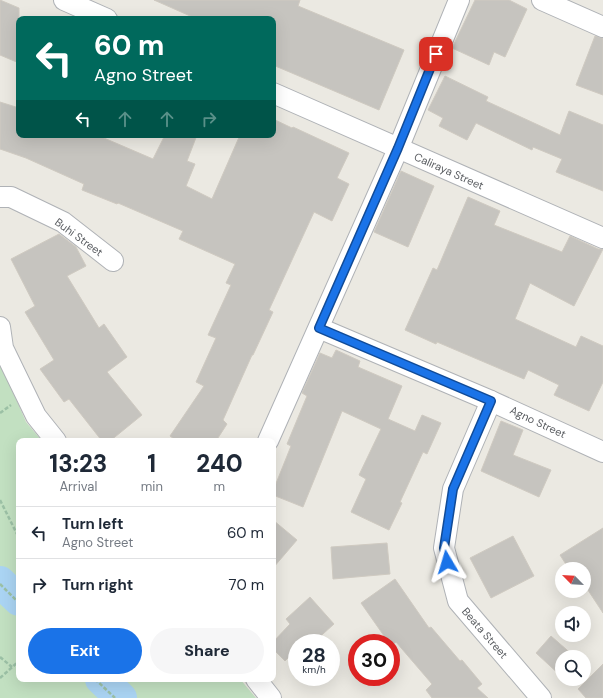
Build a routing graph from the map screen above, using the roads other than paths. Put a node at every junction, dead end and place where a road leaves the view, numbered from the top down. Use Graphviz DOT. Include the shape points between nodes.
graph roads {
  1 [pos="64,0"];
  2 [pos="459,0"];
  3 [pos="542,0"];
  4 [pos="100,16"];
  5 [pos="603,27"];
  6 [pos="276,94"];
  7 [pos="398,148"];
  8 [pos="0,197"];
  9 [pos="603,238"];
  10 [pos="113,261"];
  11 [pos="0,328"];
  12 [pos="319,328"];
  13 [pos="491,401"];
  14 [pos="54,438"];
  15 [pos="269,438"];
  16 [pos="603,452"];
  17 [pos="258,682"];
  18 [pos="271,698"];
  19 [pos="541,698"];
  1 -- 4 [label="street"];
  2 -- 7 [label="street"];
  3 -- 5 [label="street"];
  6 -- 7 [label="street, Caliraya Street"];
  7 -- 9 [label="street, Caliraya Street"];
  7 -- 12 [label="street"];
  8 -- 10 [label="street, Buhi Street" via="11,197 63,222"];
  11 -- 14 [label="street" via="4,348 36,416"];
  12 -- 13 [label="street, Agno Street"];
  12 -- 15 [label="street"];
  13 -- 16 [label="street, Agno Street"];
  13 -- 19 [label="street, Beata Street" via="453,489 444,548 458,601"];
  17 -- 18 [label="street"];
}
